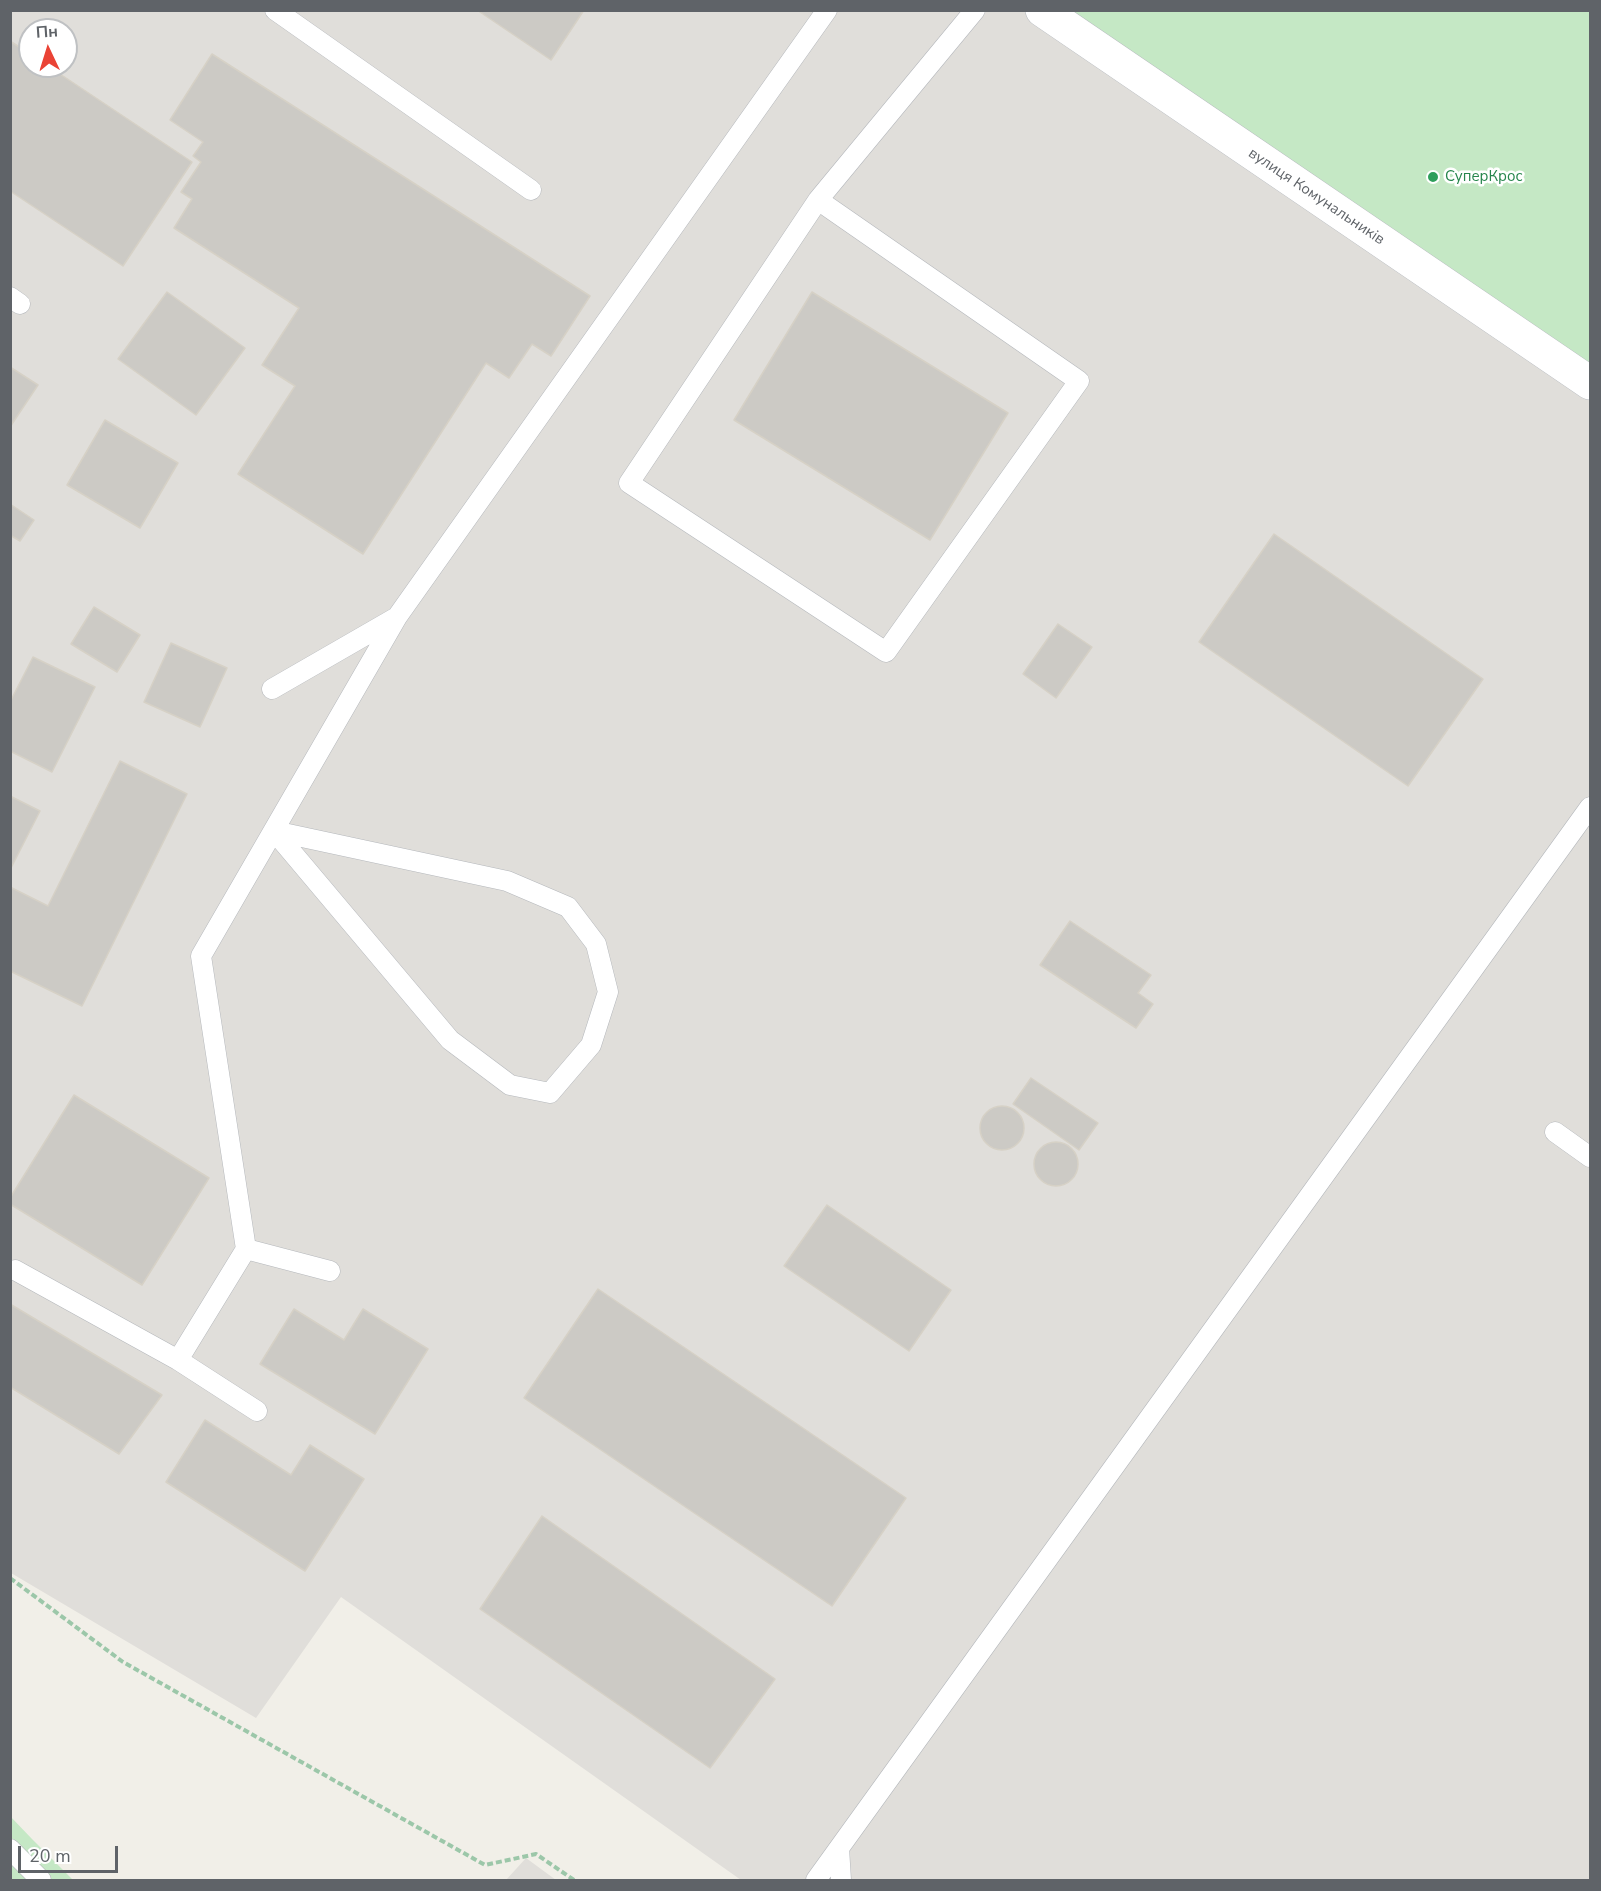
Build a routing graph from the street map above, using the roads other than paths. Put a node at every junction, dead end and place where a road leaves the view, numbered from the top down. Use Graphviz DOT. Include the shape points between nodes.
graph roads {
  1 [pos="275,10"];
  2 [pos="827,10"];
  3 [pos="975,10"];
  4 [pos="1042,10"];
  5 [pos="531,190"];
  6 [pos="818,200"];
  7 [pos="1590,383"];
  8 [pos="397,617"];
  9 [pos="272,689"];
  10 [pos="1590,807"];
  11 [pos="274,831"];
  12 [pos="1555,1132"];
  13 [pos="1590,1157"];
  14 [pos="246,1248"];
  15 [pos="15,1270"];
  16 [pos="330,1271"];
  17 [pos="178,1360"];
  18 [pos="257,1411"];
  19 [pos="839,1848"];
  20 [pos="10,1849"];
  21 [pos="41,1881"];
  22 [pos="816,1881"];
  23 [pos="841,1881"];
  1 -- 5 [label="lane"];
  2 -- 8 [label="lane"];
  3 -- 6 [label="lane"];
  4 -- 7 [label="street, вулиця Комунальників"];
  6 -- 6 [label="lane" via="1079,381 886,652 629,483"];
  8 -- 9 [label="lane"];
  8 -- 11 [label="lane"];
  10 -- 19 [label="lane"];
  11 -- 11 [label="lane" via="450,1040 510,1085 550,1093 591,1045 608,992 596,944 568,907 507,881"];
  11 -- 14 [label="lane" via="201,956"];
  12 -- 13 [label="lane"];
  14 -- 16 [label="lane"];
  14 -- 17 [label="lane"];
  15 -- 17 [label="lane"];
  17 -- 18 [label="lane"];
  19 -- 22 [label="lane"];
  19 -- 23 [label="lane"];
  20 -- 21 [label="lane"];
}
